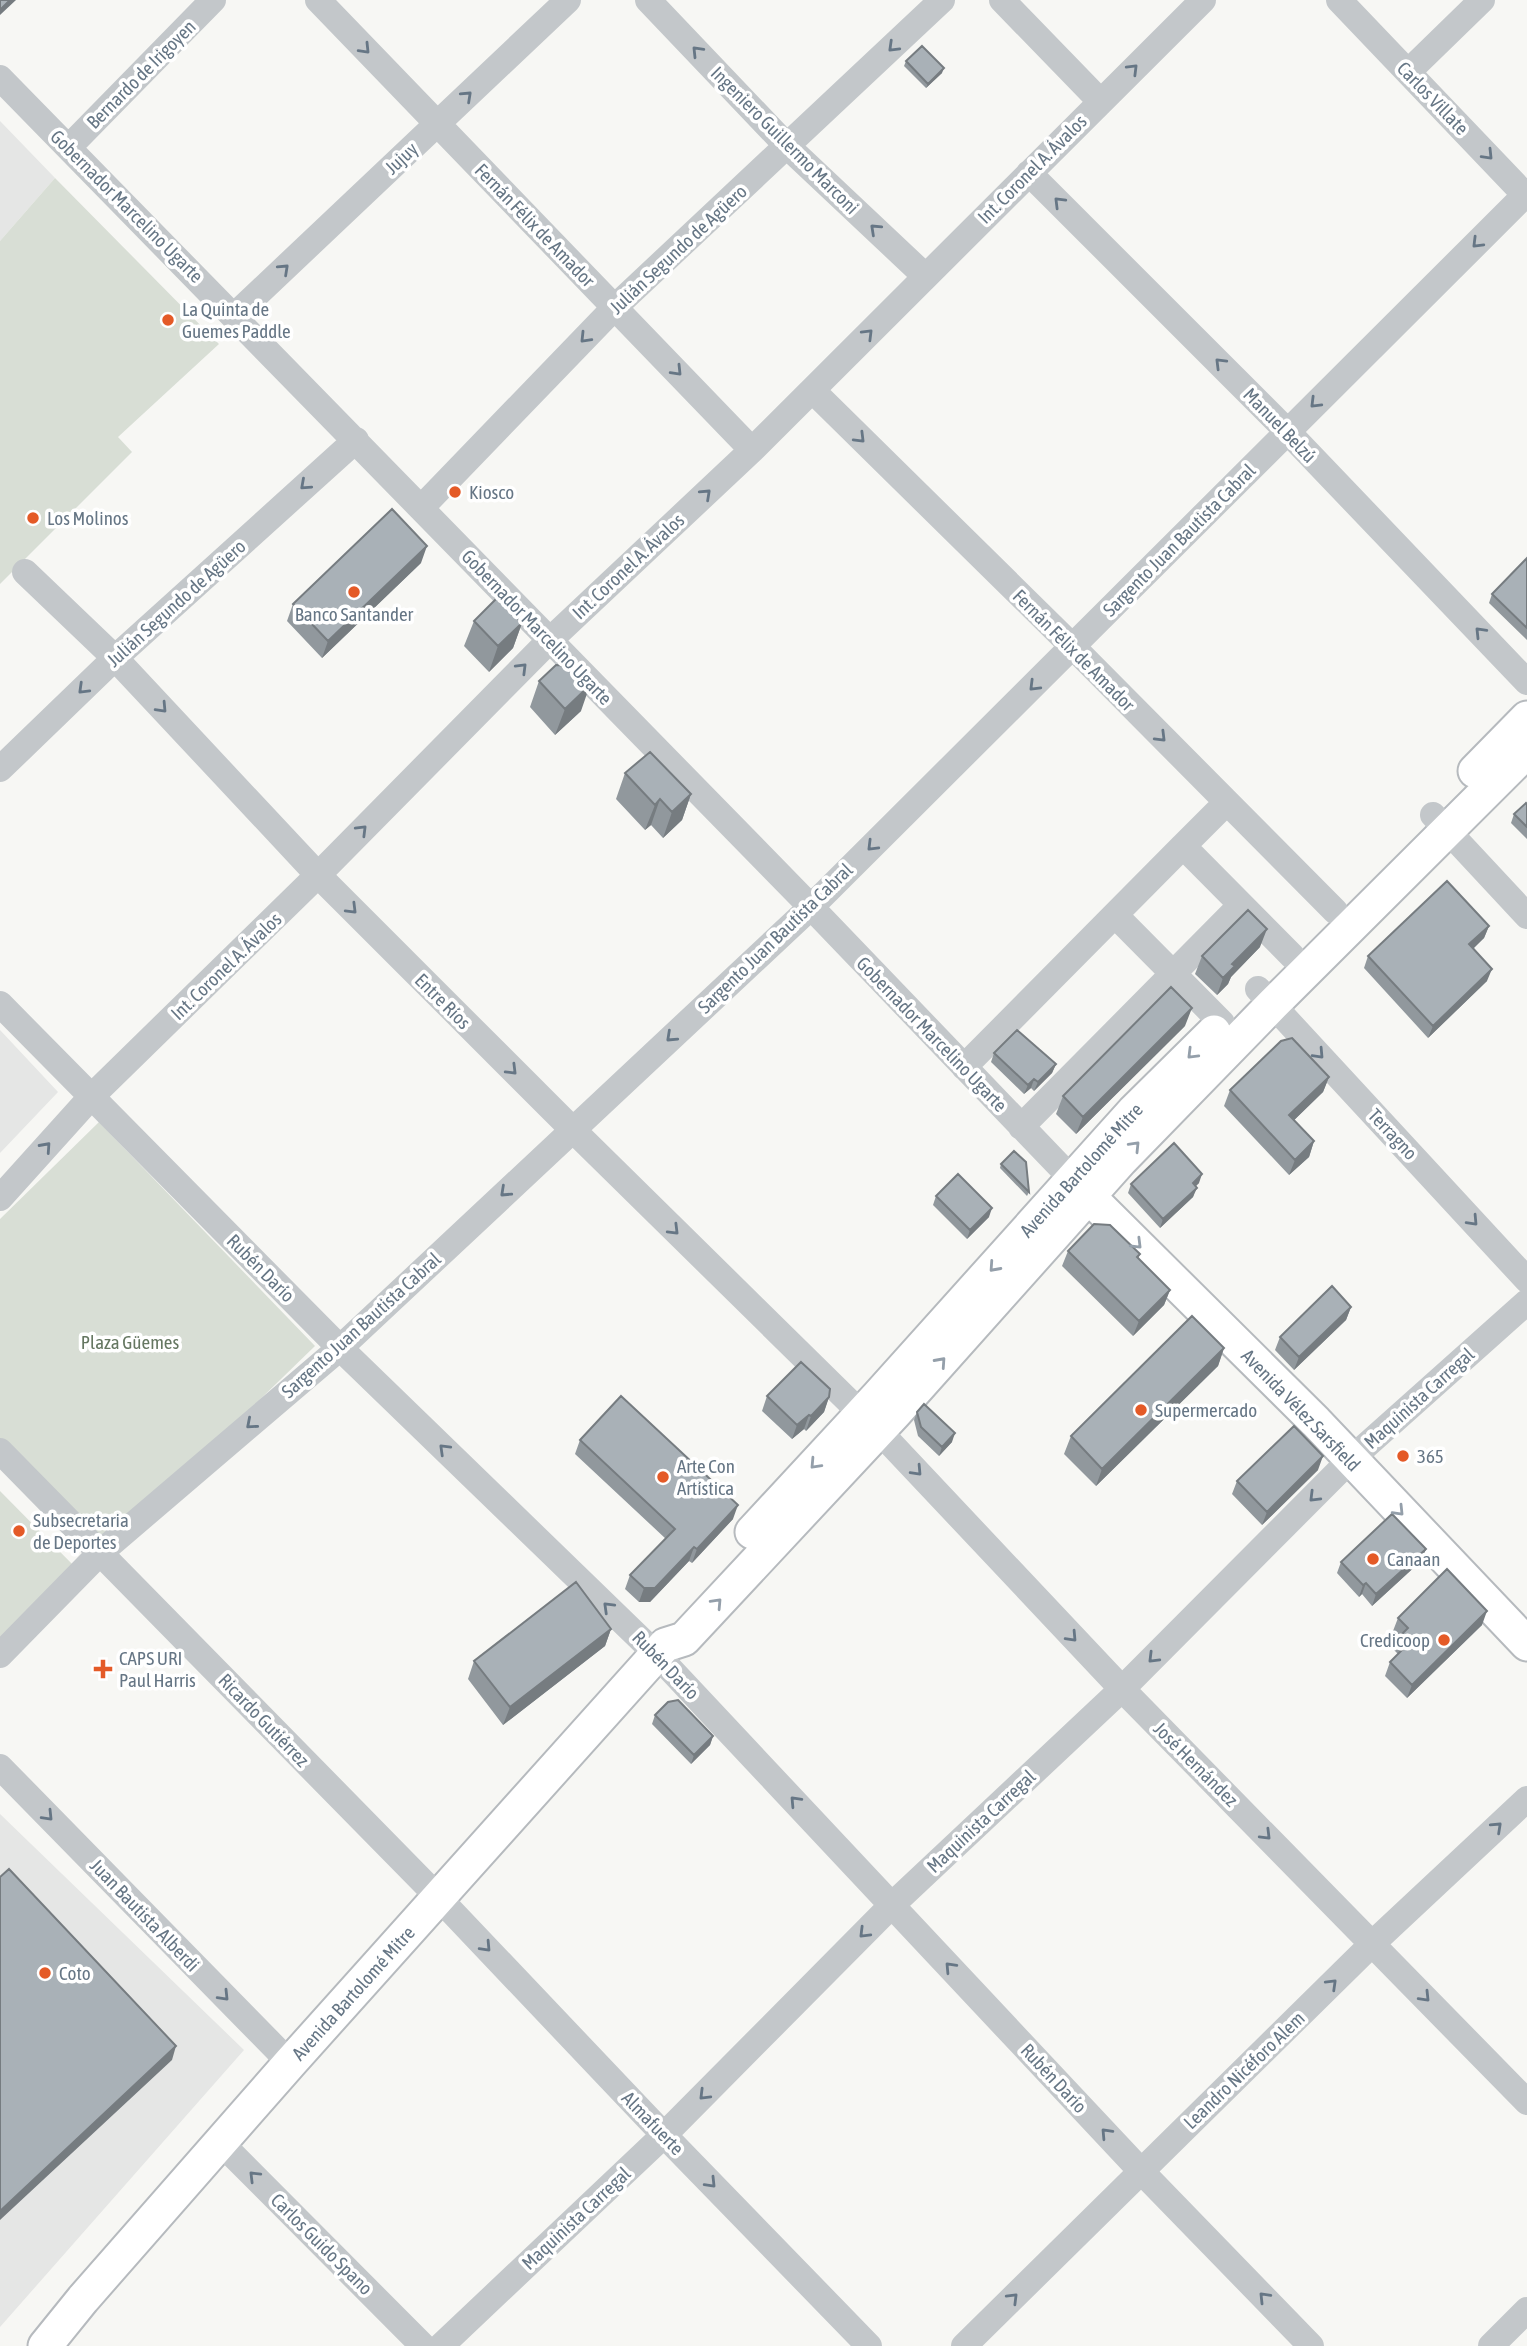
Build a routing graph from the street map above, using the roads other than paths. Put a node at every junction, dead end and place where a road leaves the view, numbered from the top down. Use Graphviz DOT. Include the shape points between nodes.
graph roads {
  1 [pos="214,0"];
  2 [pos="318,0"];
  3 [pos="568,0"];
  4 [pos="648,0"];
  5 [pos="942,0"];
  6 [pos="1002,0"];
  7 [pos="1203,0"];
  8 [pos="1339,0"];
  9 [pos="1482,0"];
  10 [pos="1408,72"];
  11 [pos="0,78"];
  12 [pos="1100,101"];
  13 [pos="437,124"];
  14 [pos="69,147"];
  15 [pos="788,147"];
  16 [pos="1029,173"];
  17 [pos="1526,196"];
  18 [pos="925,276"];
  19 [pos="615,307"];
  20 [pos="234,316"];
  21 [pos="812,390"];
  22 [pos="1287,431"];
  23 [pos="356,440"];
  24 [pos="752,450"];
  25 [pos="422,507"];
  26 [pos="24,572"];
  27 [pos="549,640"];
  28 [pos="1073,647"];
  29 [pos="115,658"];
  30 [pos="1527,682"];
  31 [pos="1527,718"];
  32 [pos="1527,751"];
  33 [pos="0,769"];
  34 [pos="1226,803"];
  35 [pos="1440,823"];
  36 [pos="1183,846"];
  37 [pos="318,875"];
  38 [pos="1241,905"];
  39 [pos="811,907"];
  40 [pos="1335,911"];
  41 [pos="1115,915"];
  42 [pos="1527,915"];
  43 [pos="1292,956"];
  44 [pos="1173,973"];
  45 [pos="1266,996"];
  46 [pos="0,1004"];
  47 [pos="1222,1023"];
  48 [pos="964,1067"];
  49 [pos="91,1097"];
  50 [pos="1021,1127"];
  51 [pos="572,1129"];
  52 [pos="1080,1188"];
  53 [pos="0,1198"];
  54 [pos="1527,1280"];
  55 [pos="1527,1303"];
  56 [pos="340,1348"];
  57 [pos="870,1422"];
  58 [pos="0,1451"];
  59 [pos="1350,1460"];
  60 [pos="100,1553"];
  61 [pos="1527,1644"];
  62 [pos="661,1650"];
  63 [pos="0,1655"];
  64 [pos="1122,1689"];
  65 [pos="0,1767"];
  66 [pos="1527,1799"];
  67 [pos="439,1898"];
  68 [pos="892,1906"];
  69 [pos="1373,1944"];
  70 [pos="290,2063"];
  71 [pos="1527,2102"];
  72 [pos="664,2135"];
  73 [pos="221,2143"];
  74 [pos="1141,2171"];
  75 [pos="1527,2310"];
  76 [pos="45,2346"];
  77 [pos="423,2346"];
  78 [pos="441,2346"];
  79 [pos="869,2346"];
  80 [pos="964,2346"];
  81 [pos="1311,2346"];
  82 [pos="1491,2346"];
  1 -- 14 [label="street, Bernardo de Irigoyen"];
  2 -- 13 [label="street, Fernán Félix de Amador, one-way"];
  13 -- 3 [label="street, Jujuy, one-way"];
  15 -- 4 [label="street, Ingeniero Guillermo Marconi, one-way"];
  5 -- 15 [label="street, Julián Segundo de Agüero, one-way"];
  6 -- 12 [label="street"];
  12 -- 7 [label="street, Int. Coronel A. Ávalos, one-way"];
  8 -- 10 [label="street, Carlos Villate"];
  9 -- 10 [label="street"];
  10 -- 17 [label="street, Carlos Villate, one-way"];
  11 -- 14 [label="street, Gobernador Marcelino Ugarte"];
  12 -- 16 [label="street, Int. Coronel A. Ávalos"];
  13 -- 19 [label="street, Fernán Félix de Amador"];
  20 -- 13 [label="street, Jujuy, one-way"];
  14 -- 20 [label="street, Gobernador Marcelino Ugarte"];
  18 -- 15 [label="street, Ingeniero Guillermo Marconi, one-way"];
  15 -- 19 [label="street, Julián Segundo de Agüero"];
  16 -- 18 [label="street, Int. Coronel A. Ávalos"];
  22 -- 16 [label="street, Manuel Belzú, one-way"];
  17 -- 22 [label="street, Sargento Juan Bautista Cabral, one-way"];
  21 -- 18 [label="street, Int. Coronel A. Ávalos, one-way"];
  19 -- 24 [label="street, Fernán Félix de Amador, one-way"];
  19 -- 25 [label="street, Julián Segundo de Agüero, one-way"];
  20 -- 23 [label="street, Gobernador Marcelino Ugarte"];
  21 -- 24 [label="street, Int. Coronel A. Ávalos"];
  21 -- 28 [label="street, Fernán Félix de Amador, one-way"];
  22 -- 28 [label="street, Sargento Juan Bautista Cabral"];
  30 -- 22 [label="street, Manuel Belzú, one-way"];
  23 -- 25 [label="street, Gobernador Marcelino Ugarte"];
  23 -- 29 [label="street, Julián Segundo de Agüero, one-way"];
  27 -- 24 [label="street, Int. Coronel A. Ávalos, one-way"];
  25 -- 27 [label="street, Gobernador Marcelino Ugarte"];
  26 -- 29 [label="street, Entre Ríos"];
  37 -- 27 [label="street, Int. Coronel A. Ávalos, one-way"];
  27 -- 39 [label="street, Gobernador Marcelino Ugarte"];
  28 -- 34 [label="street, Fernán Félix de Amador, one-way"];
  28 -- 39 [label="street, Sargento Juan Bautista Cabral, one-way"];
  29 -- 33 [label="street, Julián Segundo de Agüero, one-way"];
  29 -- 37 [label="street, Entre Ríos, one-way"];
  31 -- 35 [label="main road, Avenida Bartolomé Mitre"];
  32 -- 35 [label="main road, Avenida Bartolomé Mitre"];
  34 -- 36 [label="street"];
  34 -- 40 [label="street, Fernán Félix de Amador"];
  35 -- 40 [label="main road, Avenida Bartolomé Mitre"];
  35 -- 42 [label="street"];
  35 -- 45 [label="main road, Avenida Bartolomé Mitre"];
  36 -- 38 [label="street"];
  36 -- 41 [label="street"];
  37 -- 49 [label="street, Int. Coronel A. Ávalos"];
  37 -- 51 [label="street, Entre Ríos, one-way"];
  38 -- 43 [label="street"];
  38 -- 44 [label="street"];
  39 -- 48 [label="street, Gobernador Marcelino Ugarte"];
  39 -- 51 [label="street, Sargento Juan Bautista Cabral, one-way"];
  40 -- 43 [label="main road, Avenida Bartolomé Mitre"];
  41 -- 44 [label="street"];
  41 -- 48 [label="street"];
  43 -- 45 [label="main road, Avenida Bartolomé Mitre"];
  44 -- 47 [label="street"];
  44 -- 50 [label="street"];
  45 -- 47 [label="main road, Avenida Bartolomé Mitre"];
  52 -- 45 [label="main road, Avenida Bartolomé Mitre, one-way" via="1121,1160"];
  45 -- 54 [label="street, Terragno, one-way"];
  46 -- 49 [label="street, Rubén Darío"];
  47 -- 52 [label="main road, Avenida Bartolomé Mitre, one-way" via="1133,1112"];
  48 -- 50 [label="street, Gobernador Marcelino Ugarte"];
  53 -- 49 [label="street, Int. Coronel A. Ávalos, one-way"];
  49 -- 56 [label="street, Rubén Darío"];
  50 -- 52 [label="street, Gobernador Marcelino Ugarte"];
  51 -- 56 [label="street, Sargento Juan Bautista Cabral, one-way"];
  51 -- 57 [label="street, Entre Ríos, one-way"];
  52 -- 57 [label="main road, Avenida Bartolomé Mitre"];
  52 -- 59 [label="main road, Avenida Vélez Sarsfield, one-way"];
  55 -- 59 [label="street, Maquinista Carregal"];
  56 -- 60 [label="street, Sargento Juan Bautista Cabral, one-way"];
  62 -- 56 [label="street, Rubén Darío, one-way"];
  57 -- 62 [label="main road, Avenida Bartolomé Mitre" via="674,1615"];
  57 -- 64 [label="street, José Hernández, one-way"];
  58 -- 60 [label="street, Ricardo Gutiérrez"];
  59 -- 61 [label="main road, Avenida Vélez Sarsfield, one-way"];
  59 -- 64 [label="street, Maquinista Carregal, one-way"];
  60 -- 63 [label="street, Sargento Juan Bautista Cabral"];
  60 -- 67 [label="street, Ricardo Gutiérrez"];
  62 -- 67 [label="main road, Avenida Bartolomé Mitre"];
  68 -- 62 [label="street, Rubén Darío, one-way"];
  64 -- 68 [label="street, Maquinista Carregal"];
  64 -- 69 [label="street, José Hernández, one-way"];
  65 -- 70 [label="street, Juan Bautista Alberdi, one-way"];
  69 -- 66 [label="street, Leandro Nicéforo Alem, one-way"];
  67 -- 70 [label="main road, Avenida Bartolomé Mitre"];
  67 -- 72 [label="street, Almafuerte, one-way"];
  68 -- 72 [label="street, Maquinista Carregal, one-way"];
  74 -- 68 [label="street, Rubén Darío, one-way"];
  69 -- 71 [label="street, José Hernández, one-way"];
  74 -- 69 [label="street, Leandro Nicéforo Alem, one-way"];
  70 -- 73 [label="main road, Avenida Bartolomé Mitre"];
  72 -- 78 [label="street, Maquinista Carregal"];
  72 -- 79 [label="street, Almafuerte, one-way"];
  73 -- 76 [label="main road, Avenida Bartolomé Mitre"];
  77 -- 73 [label="street, Carlos Guido Spano, one-way"];
  80 -- 74 [label="street, Leandro Nicéforo Alem, one-way"];
  81 -- 74 [label="street, Rubén Darío, one-way"];
  75 -- 82 [label="street"];
}
